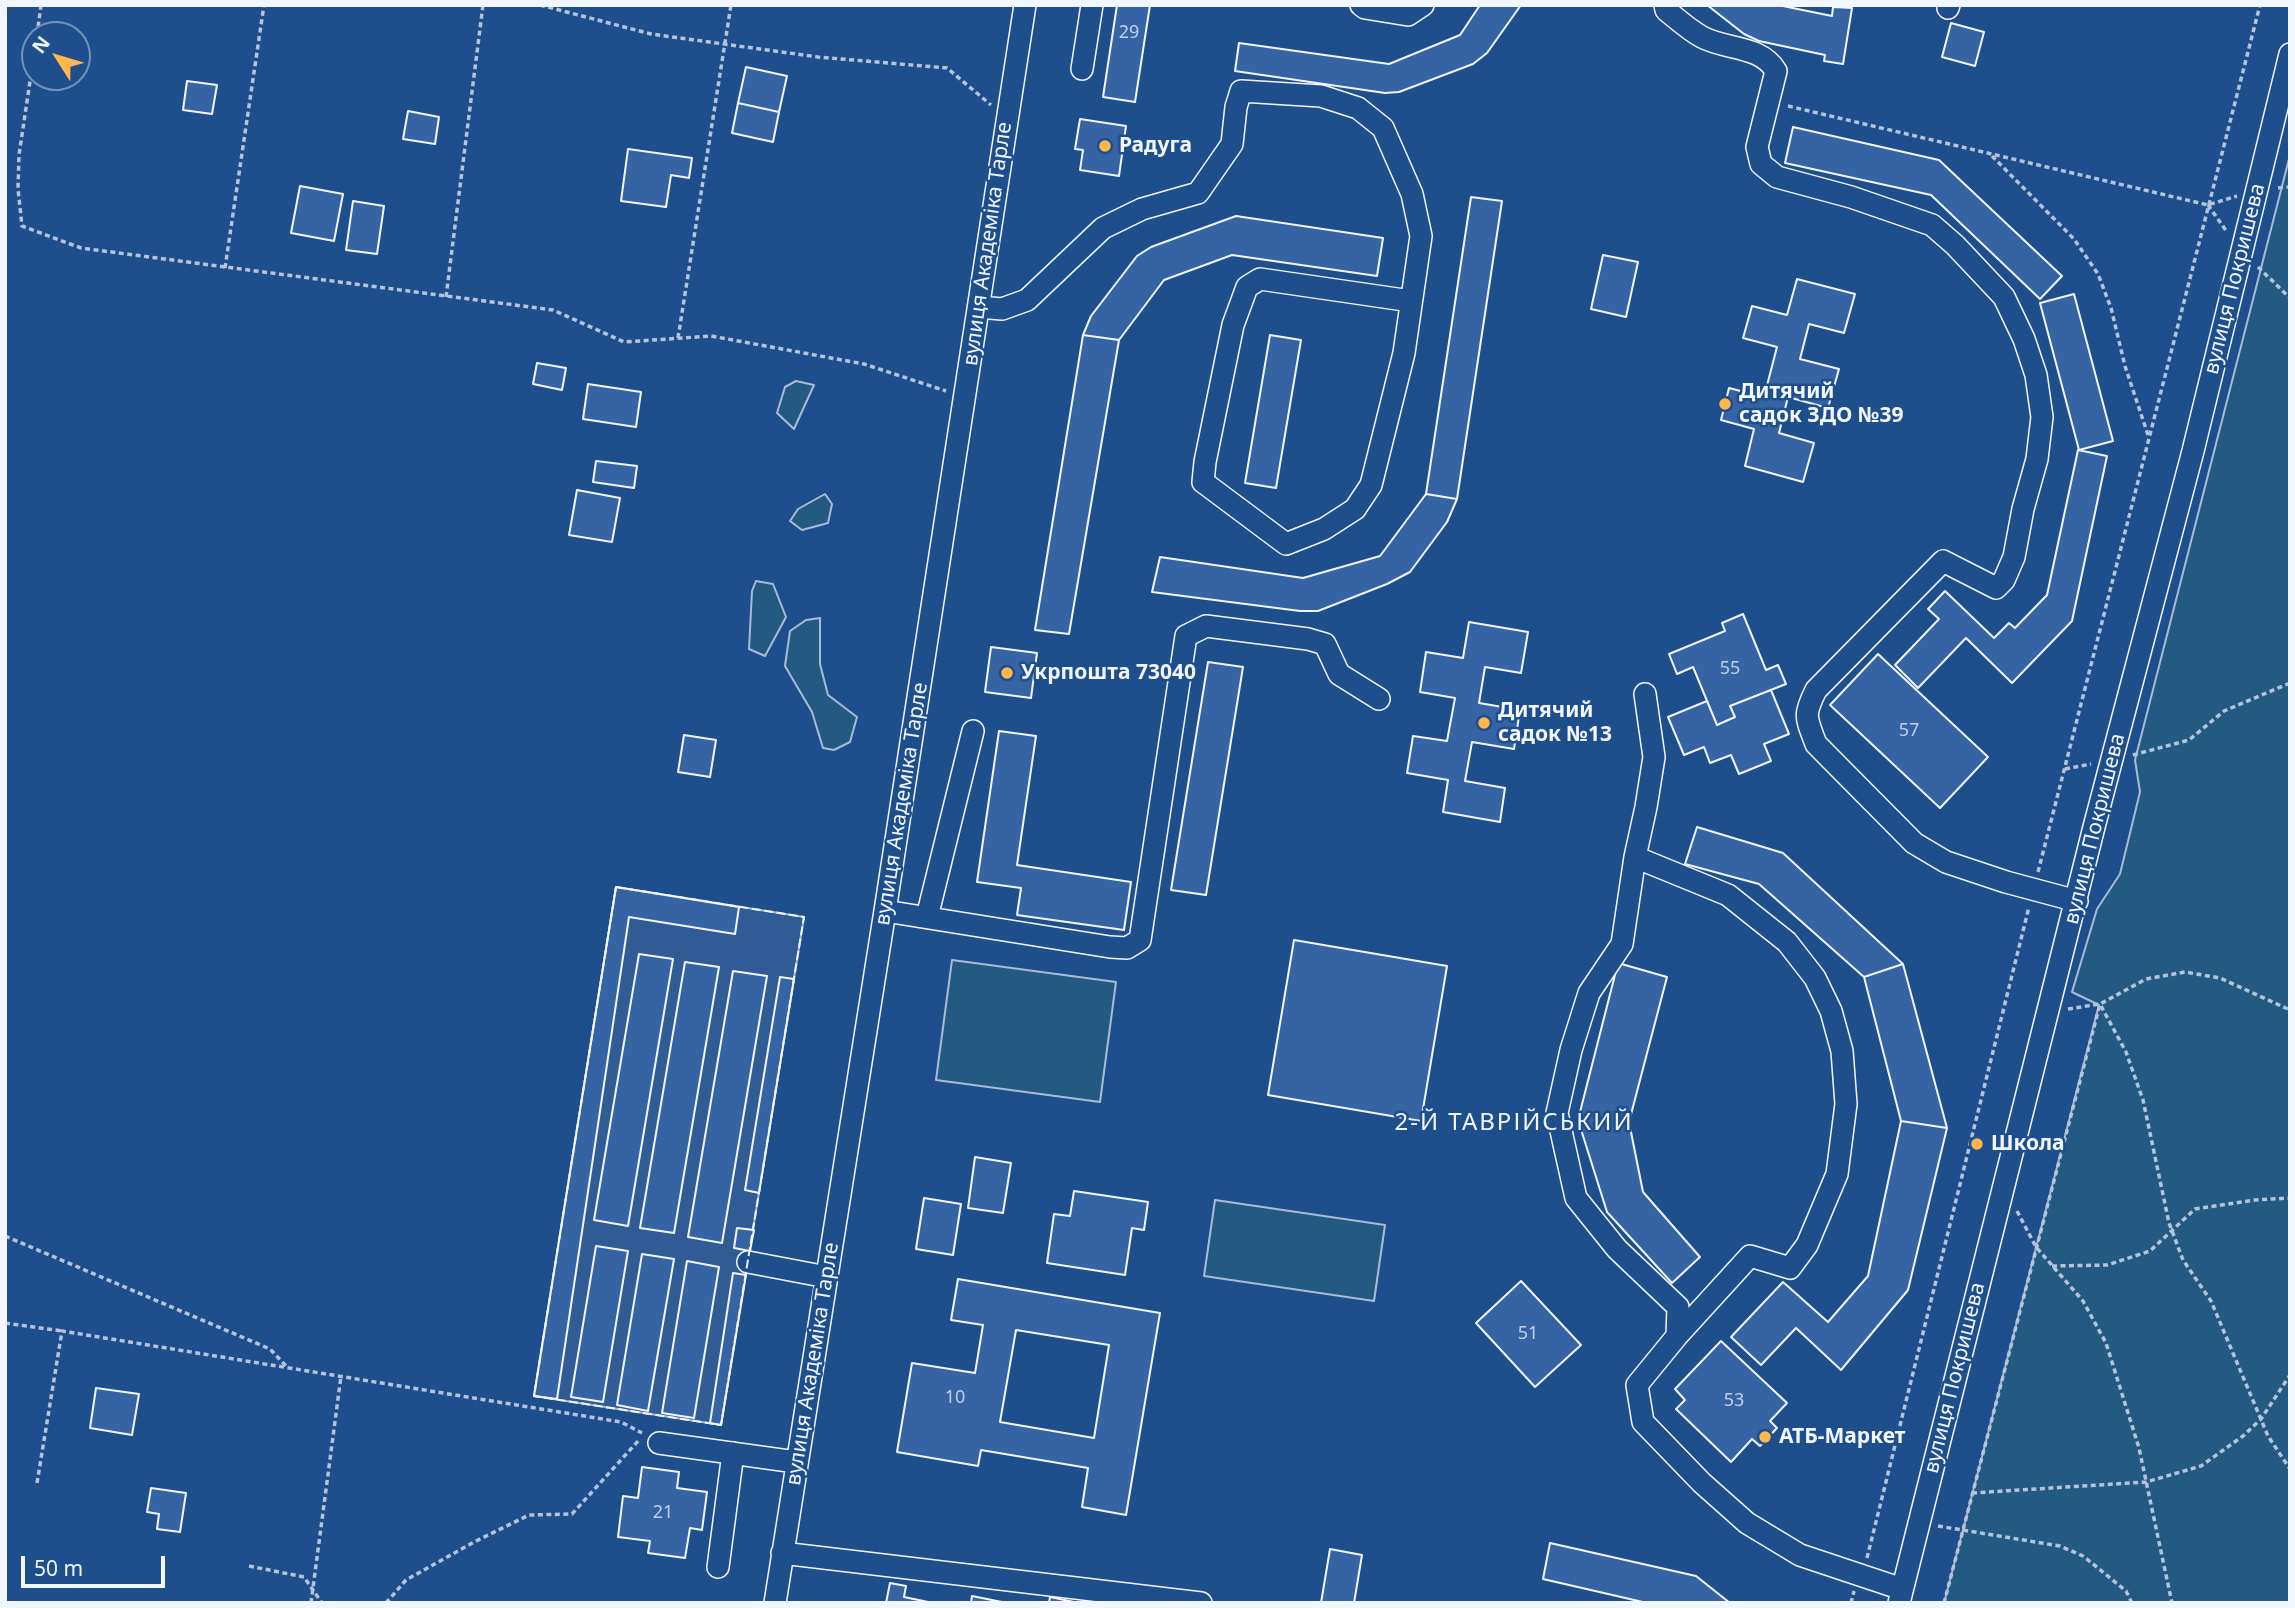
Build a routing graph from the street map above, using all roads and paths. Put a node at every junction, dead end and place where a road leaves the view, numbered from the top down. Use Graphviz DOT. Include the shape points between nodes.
graph roads {
  1 [pos="264,5"];
  2 [pos="483,5"];
  3 [pos="540,5"];
  4 [pos="731,5"];
  5 [pos="1025,5"];
  6 [pos="1092,5"];
  7 [pos="1361,5"];
  8 [pos="1423,5"];
  9 [pos="1665,5"];
  10 [pos="2260,5"];
  11 [pos="724,45"];
  12 [pos="2290,54"];
  13 [pos="1082,69"];
  14 [pos="29,91"];
  15 [pos="1769,102"];
  16 [pos="1006,117"];
  17 [pos="1990,154"];
  18 [pos="2208,205"];
  19 [pos="225,268"];
  20 [pos="446,297"];
  21 [pos="1411,301"];
  22 [pos="979,307"];
  23 [pos="678,338"];
  24 [pos="965,397"];
  25 [pos="2149,437"];
  26 [pos="2290,683"];
  27 [pos="1645,694"];
  28 [pos="1379,699"];
  29 [pos="973,731"];
  30 [pos="2112,761"];
  31 [pos="2065,769"];
  32 [pos="1635,857"];
  33 [pos="2033,890"];
  34 [pos="2077,901"];
  35 [pos="885,911"];
  36 [pos="927,918"];
  37 [pos="2099,1004"];
  38 [pos="2049,1009"];
  39 [pos="2290,1010"];
  40 [pos="2004,1186"];
  41 [pos="2290,1198"];
  42 [pos="2171,1230"];
  43 [pos="5,1236"];
  44 [pos="2036,1247"];
  45 [pos="748,1262"];
  46 [pos="2052,1266"];
  47 [pos="827,1277"];
  48 [pos="5,1323"];
  49 [pos="62,1331"];
  50 [pos="1677,1336"];
  51 [pos="288,1368"];
  52 [pos="2290,1375"];
  53 [pos="341,1376"];
  54 [pos="2261,1419"];
  55 [pos="652,1439"];
  56 [pos="733,1453"];
  57 [pos="796,1462"];
  58 [pos="2290,1469"];
  59 [pos="2146,1482"];
  60 [pos="37,1483"];
  61 [pos="1972,1493"];
  62 [pos="1919,1522"];
  63 [pos="1963,1530"];
  64 [pos="782,1553"];
  65 [pos="249,1566"];
  66 [pos="718,1567"];
  67 [pos="1860,1575"];
  68 [pos="312,1589"];
  69 [pos="1900,1596"];
  70 [pos="311,1603"];
  71 [pos="321,1603"];
  72 [pos="386,1603"];
  73 [pos="775,1603"];
  74 [pos="1200,1603"];
  75 [pos="1851,1603"];
  76 [pos="1944,1603"];
  77 [pos="2132,1603"];
  78 [pos="2172,1603"];
  1 -- 19 [label="path"];
  2 -- 20 [label="path"];
  3 -- 11 [label="path" via="651,34"];
  4 -- 11 [label="path"];
  5 -- 16 [label="street, вулиця Академіка Тарле"];
  6 -- 13 [label="street"];
  7 -- 8 [label="street" via="1408,15"];
  9 -- 15 [label="street" via="1665,10 1703,38 1771,62 1776,71"];
  10 -- 18 [label="path"];
  11 -- 16 [label="path" via="947,68"];
  11 -- 23 [label="path"];
  12 -- 30 [label="street, вулиця Покришева"];
  14 -- 19 [label="path" via="19,155 22,226 80,248"];
  15 -- 17 [label="path"];
  15 -- 33 [label="street" via="1757,147 1761,164 1777,177 1932,225 2004,297 2024,339 2042,416 2037,459 2014,557 2004,580 1996,587 1943,561 1816,690 1806,710 1816,744 1914,843 1946,862"];
  16 -- 22 [label="street, вулиця Академіка Тарле"];
  17 -- 18 [label="path"];
  17 -- 25 [label="path" via="2074,239 2098,274"];
  18 -- 25 [label="path"];
  19 -- 20 [label="path"];
  20 -- 23 [label="path" via="553,310 624,342"];
  21 -- 21 [label="street" via="1404,353 1371,485 1355,509 1325,529 1286,544 1203,482 1233,325 1247,287 1260,279"];
  21 -- 22 [label="street" via="1420,236 1412,194 1384,128 1358,108 1321,96 1241,91 1233,144 1198,193 1142,209 1103,228 1027,300 1002,309"];
  22 -- 24 [label="street, вулиця Академіка Тарле"];
  23 -- 24 [label="path" via="711,336 864,363"];
  24 -- 35 [label="street, вулиця Академіка Тарле"];
  25 -- 31 [label="path"];
  26 -- 30 [label="path" via="2224,711 2189,740"];
  27 -- 32 [label="street" via="1654,757"];
  28 -- 36 [label="street" via="1339,674 1325,644 1206,626 1186,636 1140,940 1127,948 1110,947"];
  29 -- 36 [label="street"];
  30 -- 31 [label="path"];
  30 -- 34 [label="street, вулиця Покришева"];
  31 -- 33 [label="path"];
  32 -- 50 [label="street" via="1622,944 1588,993 1557,1113 1576,1198 1617,1249 1678,1307"];
  32 -- 50 [label="street" via="1728,895 1787,942 1815,978 1831,1011 1842,1051 1846,1104 1837,1174 1807,1245 1790,1268 1751,1256"];
  33 -- 34 [label="street"];
  33 -- 67 [label="path" via="1871,1546"];
  34 -- 38 [label="street, вулиця Покришева"];
  35 -- 36 [label="street"];
  35 -- 47 [label="street, вулиця Академіка Тарле"];
  37 -- 38 [label="path"];
  37 -- 39 [label="path" via="2146,979 2185,972 2220,978"];
  37 -- 42 [label="path" via="2126,1052 2143,1100"];
  37 -- 44 [label="path"];
  38 -- 40 [label="street, вулиця Покришева"];
  40 -- 44 [label="path"];
  40 -- 62 [label="street, вулиця Покришева"];
  41 -- 42 [label="path" via="2194,1209"];
  42 -- 46 [label="path" via="2150,1251 2107,1265"];
  42 -- 54 [label="path" via="2183,1260 2211,1301"];
  43 -- 51 [label="path" via="270,1349"];
  44 -- 46 [label="path"];
  44 -- 61 [label="path"];
  45 -- 47 [label="street"];
  46 -- 59 [label="path" via="2083,1301 2106,1343"];
  47 -- 57 [label="street, вулиця Академіка Тарле"];
  48 -- 49 [label="path"];
  49 -- 51 [label="path"];
  49 -- 60 [label="path"];
  50 -- 67 [label="street" via="1637,1385 1643,1422 1747,1523 1800,1555"];
  51 -- 53 [label="path"];
  52 -- 54 [label="path"];
  53 -- 55 [label="path" via="621,1422"];
  53 -- 68 [label="path"];
  54 -- 58 [label="path"];
  54 -- 59 [label="path" via="2201,1466"];
  55 -- 56 [label="street"];
  55 -- 72 [label="path" via="572,1514 529,1515 406,1580"];
  56 -- 57 [label="street"];
  56 -- 66 [label="street"];
  57 -- 64 [label="street, вулиця Академіка Тарле"];
  59 -- 61 [label="path"];
  59 -- 78 [label="path"];
  61 -- 63 [label="path"];
  62 -- 63 [label="path"];
  62 -- 69 [label="street, вулиця Покришева"];
  63 -- 76 [label="path"];
  63 -- 77 [label="path" via="2060,1546 2083,1556 2126,1591"];
  64 -- 73 [label="street, вулиця Академіка Тарле"];
  64 -- 74 [label="street"];
  65 -- 68 [label="path" via="304,1577"];
  67 -- 69 [label="street"];
  67 -- 75 [label="path"];
  68 -- 70 [label="path"];
  68 -- 71 [label="path"];
}
